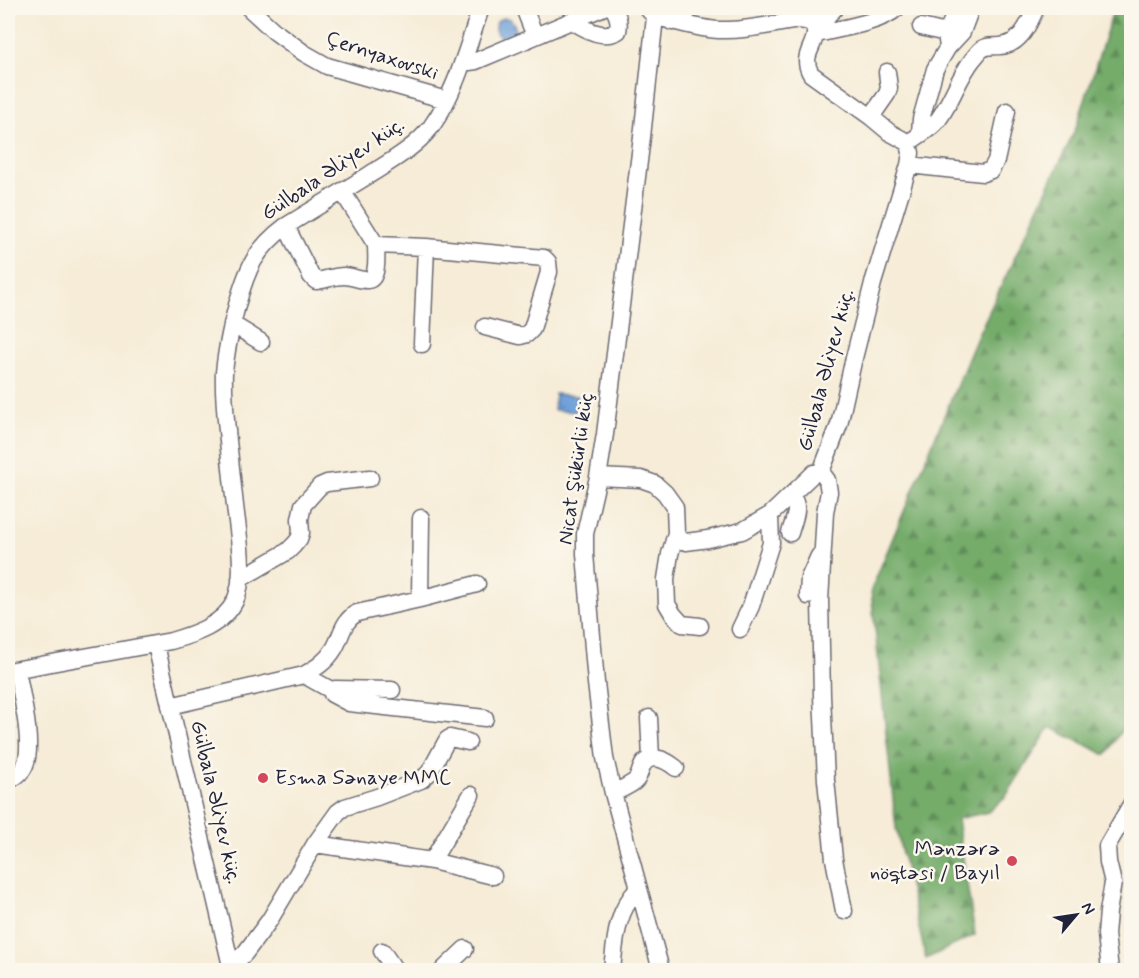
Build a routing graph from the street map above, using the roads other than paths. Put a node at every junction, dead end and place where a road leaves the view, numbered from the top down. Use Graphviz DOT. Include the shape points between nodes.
graph roads {
  1 [pos="249,8"];
  2 [pos="481,8"];
  3 [pos="524,8"];
  4 [pos="602,8"];
  5 [pos="613,8"];
  6 [pos="693,8"];
  7 [pos="835,8"];
  8 [pos="897,8"];
  9 [pos="958,8"];
  10 [pos="971,8"];
  11 [pos="1036,8"];
  12 [pos="651,12"];
  13 [pos="572,21"];
  14 [pos="672,22"];
  15 [pos="921,27"];
  16 [pos="814,29"];
  17 [pos="536,36"];
  18 [pos="947,40"];
  19 [pos="463,62"];
  20 [pos="887,72"];
  21 [pos="446,100"];
  22 [pos="1007,111"];
  23 [pos="871,117"];
  24 [pos="914,138"];
  25 [pos="909,165"];
  26 [pos="342,191"];
  27 [pos="286,226"];
  28 [pos="376,245"];
  29 [pos="426,247"];
  30 [pos="232,324"];
  31 [pos="485,327"];
  32 [pos="261,342"];
  33 [pos="422,344"];
  34 [pos="821,472"];
  35 [pos="598,477"];
  36 [pos="370,478"];
  37 [pos="791,495"];
  38 [pos="771,515"];
  39 [pos="422,518"];
  40 [pos="676,533"];
  41 [pos="790,533"];
  42 [pos="823,550"];
  43 [pos="240,579"];
  44 [pos="477,584"];
  45 [pos="808,596"];
  46 [pos="420,599"];
  47 [pos="700,626"];
  48 [pos="740,629"];
  49 [pos="156,645"];
  50 [pos="12,670"];
  51 [pos="304,675"];
  52 [pos="331,690"];
  53 [pos="392,690"];
  54 [pos="170,706"];
  55 [pos="485,718"];
  56 [pos="649,718"];
  57 [pos="468,742"];
  58 [pos="651,758"];
  59 [pos="676,768"];
  60 [pos="8,781"];
  61 [pos="613,793"];
  62 [pos="471,795"];
  63 [pos="1131,804"];
  64 [pos="315,844"];
  65 [pos="432,861"];
  66 [pos="493,876"];
  67 [pos="638,890"];
  68 [pos="844,911"];
  69 [pos="465,949"];
  70 [pos="382,951"];
  71 [pos="231,967"];
  72 [pos="395,970"];
  73 [pos="443,970"];
  74 [pos="612,970"];
  75 [pos="661,970"];
  76 [pos="1110,970"];
  1 -- 21 [label="street, Çernyaxovski" via="274,31 327,66"];
  2 -- 19 [label="street, Gülbala Əliyev küç."];
  3 -- 17 [label="street"];
  4 -- 13 [label="street"];
  5 -- 13 [label="street" via="619,25 613,34 590,32"];
  6 -- 14 [label="street"];
  7 -- 16 [label="street"];
  8 -- 16 [label="street" via="862,24"];
  9 -- 18 [label="street"];
  10 -- 18 [label="street, Gülbala Əliyev küç." via="962,32"];
  11 -- 24 [label="street" via="1013,44 983,48 966,68 939,118"];
  12 -- 14 [label="street"];
  12 -- 35 [label="street, Nicat Şükürlü küç" via="634,196"];
  13 -- 17 [label="street"];
  14 -- 16 [label="street" via="720,30 799,20"];
  15 -- 18 [label="street"];
  16 -- 23 [label="street" via="806,65 811,74"];
  17 -- 19 [label="street" via="476,61"];
  18 -- 24 [label="street, Gülbala Əliyev küç."];
  19 -- 21 [label="street, Gülbala Əliyev küç."];
  20 -- 23 [label="street" via="887,94"];
  21 -- 26 [label="street, Gülbala Əliyev küç." via="429,129 408,149"];
  22 -- 25 [label="street" via="991,170 983,173"];
  23 -- 24 [label="street" via="889,132"];
  24 -- 25 [label="street, Gülbala Əliyev küç."];
  25 -- 34 [label="street, Gülbala Əliyev küç." via="873,284 839,425"];
  26 -- 27 [label="street, Gülbala Əliyev küç."];
  26 -- 28 [label="street"];
  27 -- 28 [label="street" via="316,281 347,276 373,278"];
  27 -- 30 [label="street, Gülbala Əliyev küç." via="254,258"];
  28 -- 29 [label="street"];
  29 -- 31 [label="street" via="544,258 548,262 549,272 532,329 520,336"];
  29 -- 33 [label="street"];
  30 -- 32 [label="street"];
  30 -- 43 [label="street, Gülbala Əliyev küç." via="224,391"];
  34 -- 37 [label="street, Gülbala Əliyev küç." via="814,473"];
  34 -- 42 [label="street" via="827,480 828,492"];
  35 -- 40 [label="street" via="641,479 655,484 675,507"];
  35 -- 61 [label="street, Nicat Şükürlü küç" via="585,534 585,554 596,683"];
  36 -- 43 [label="street" via="320,486 303,505 299,539 288,551"];
  37 -- 38 [label="street, Gülbala Əliyev küç."];
  37 -- 41 [label="street" via="797,510"];
  38 -- 40 [label="street, Gülbala Əliyev küç." via="742,531 714,538 686,542"];
  38 -- 48 [label="street" via="771,543 752,606"];
  39 -- 46 [label="street"];
  40 -- 47 [label="street" via="666,579 667,604 682,624"];
  42 -- 45 [label="street" via="808,578"];
  42 -- 68 [label="street" via="820,601 826,780"];
  43 -- 49 [label="street, Gülbala Əliyev küç." via="235,601 220,620 192,635"];
  44 -- 46 [label="street"];
  46 -- 51 [label="street" via="349,617 328,657"];
  49 -- 50 [label="street, Gülbala Əliyev küç."];
  49 -- 54 [label="street, Gülbala Əliyev küç."];
  50 -- 60 [label="street" via="28,740 24,767"];
  51 -- 52 [label="street"];
  51 -- 54 [label="street"];
  52 -- 53 [label="street"];
  52 -- 55 [label="street" via="349,703"];
  54 -- 71 [label="street, Gülbala Əliyev küç."];
  56 -- 58 [label="street"];
  57 -- 64 [label="street" via="450,738 421,780 345,807"];
  58 -- 59 [label="street" via="660,758"];
  58 -- 61 [label="street" via="634,782"];
  61 -- 67 [label="street, Nicat Şükürlü küç"];
  62 -- 65 [label="street"];
  63 -- 76 [label="street" via="1107,846 1113,882 1106,934"];
  64 -- 65 [label="street"];
  64 -- 71 [label="street" via="269,921"];
  65 -- 66 [label="street"];
  67 -- 74 [label="street" via="629,898 620,918"];
  67 -- 75 [label="street, Nicat Şükürlü küç"];
  69 -- 73 [label="street"];
  70 -- 72 [label="street"];
}
